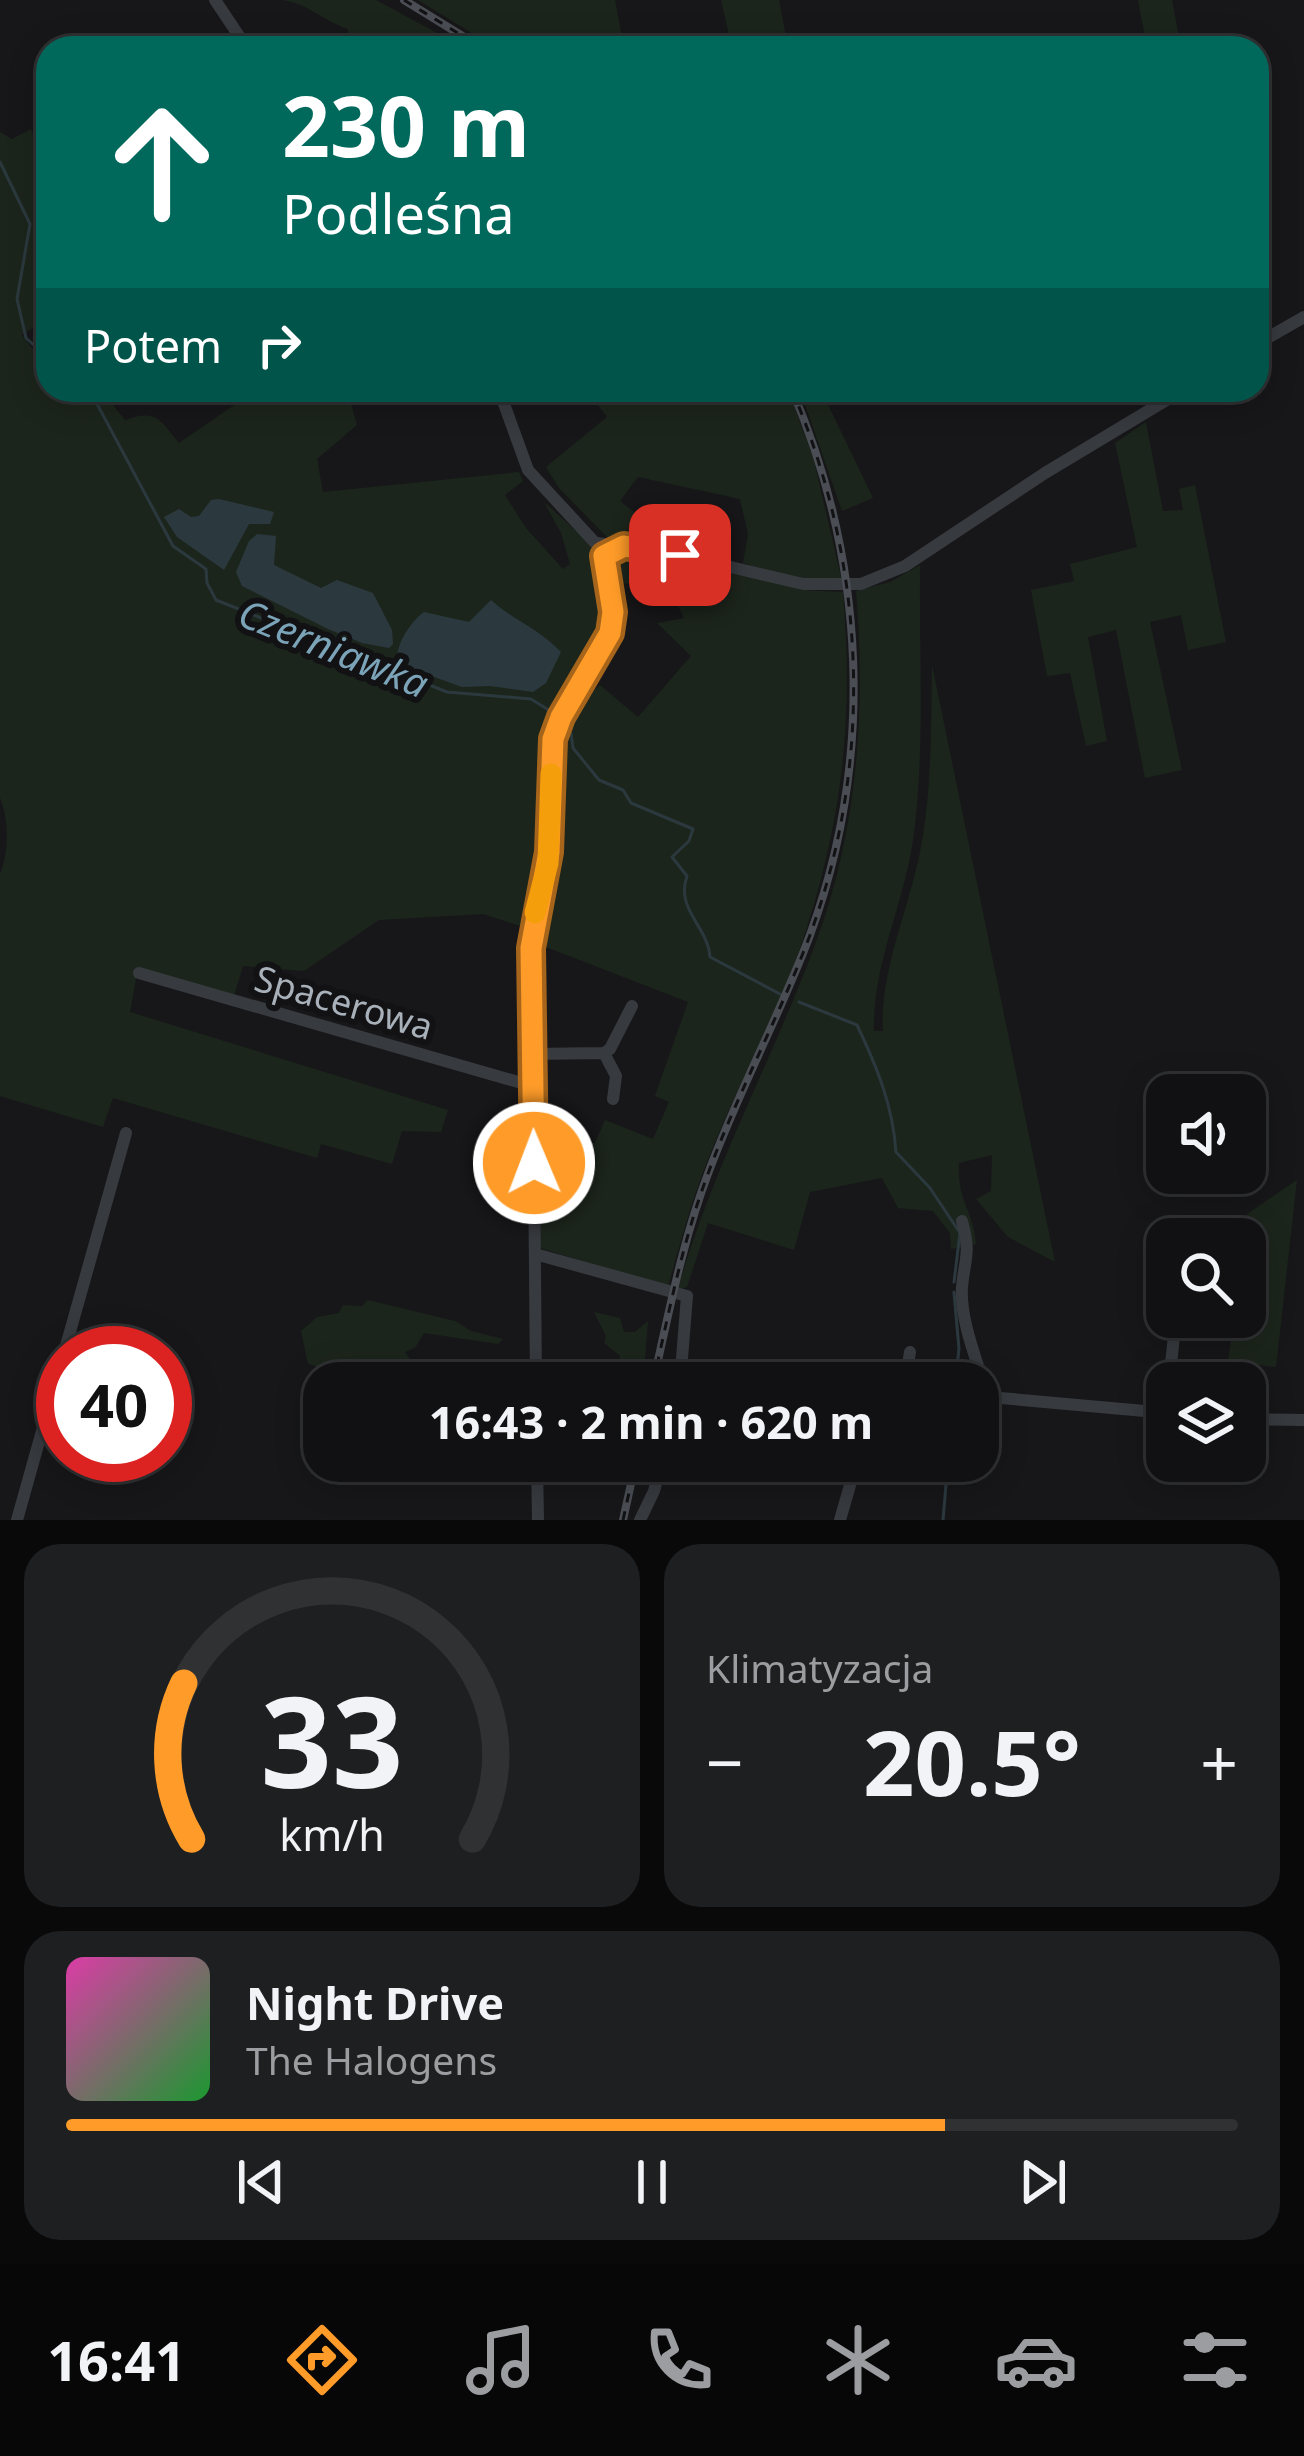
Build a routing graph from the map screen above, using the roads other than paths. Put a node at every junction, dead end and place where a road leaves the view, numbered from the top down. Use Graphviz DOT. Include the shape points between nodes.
graph roads {
  1 [pos="215,0"];
  2 [pos="239,36"];
  3 [pos="1304,317"];
  4 [pos="1269,337"];
  5 [pos="503,402"];
  6 [pos="1163,402"];
  7 [pos="600,550"];
  8 [pos="139,973"];
  9 [pos="632,1006"];
  10 [pos="604,1053"];
  11 [pos="532,1054"];
  12 [pos="532,1086"];
  13 [pos="614,1099"];
  14 [pos="126,1133"];
  15 [pos="962,1221"];
  16 [pos="535,1254"];
  17 [pos="71,1326"];
  18 [pos="910,1352"];
  19 [pos="536,1362"];
  20 [pos="684,1362"];
  21 [pos="908,1362"];
  22 [pos="975,1362"];
  23 [pos="999,1398"];
  24 [pos="1146,1411"];
  25 [pos="1266,1419"];
  26 [pos="1304,1420"];
  27 [pos="36,1449"];
  28 [pos="537,1482"];
  29 [pos="657,1482"];
  30 [pos="851,1482"];
  31 [pos="16,1520"];
  32 [pos="538,1520"];
  33 [pos="640,1520"];
  34 [pos="840,1520"];
  1 -- 2 [label="street"];
  3 -- 4 [label="street"];
  5 -- 7 [label="street" via="528,470"];
  6 -- 7 [label="street" via="876,580 803,584 624,546"];
  7 -- 11 [label="street" via="612,625 553,739 549,852 531,948"];
  8 -- 12 [label="street, Spacerowa"];
  9 -- 10 [label="street"];
  10 -- 11 [label="street"];
  10 -- 13 [label="street" via="616,1076"];
  11 -- 12 [label="street"];
  12 -- 16 [label="street"];
  14 -- 17 [label="street"];
  15 -- 22 [label="street" via="970,1251 964,1311"];
  16 -- 19 [label="street"];
  16 -- 20 [label="street" via="686,1296"];
  18 -- 21 [label="street"];
  23 -- 24 [label="street"];
  25 -- 26 [label="street"];
  27 -- 31 [label="street"];
  28 -- 32 [label="street"];
  29 -- 33 [label="street"];
  30 -- 34 [label="street"];
}
